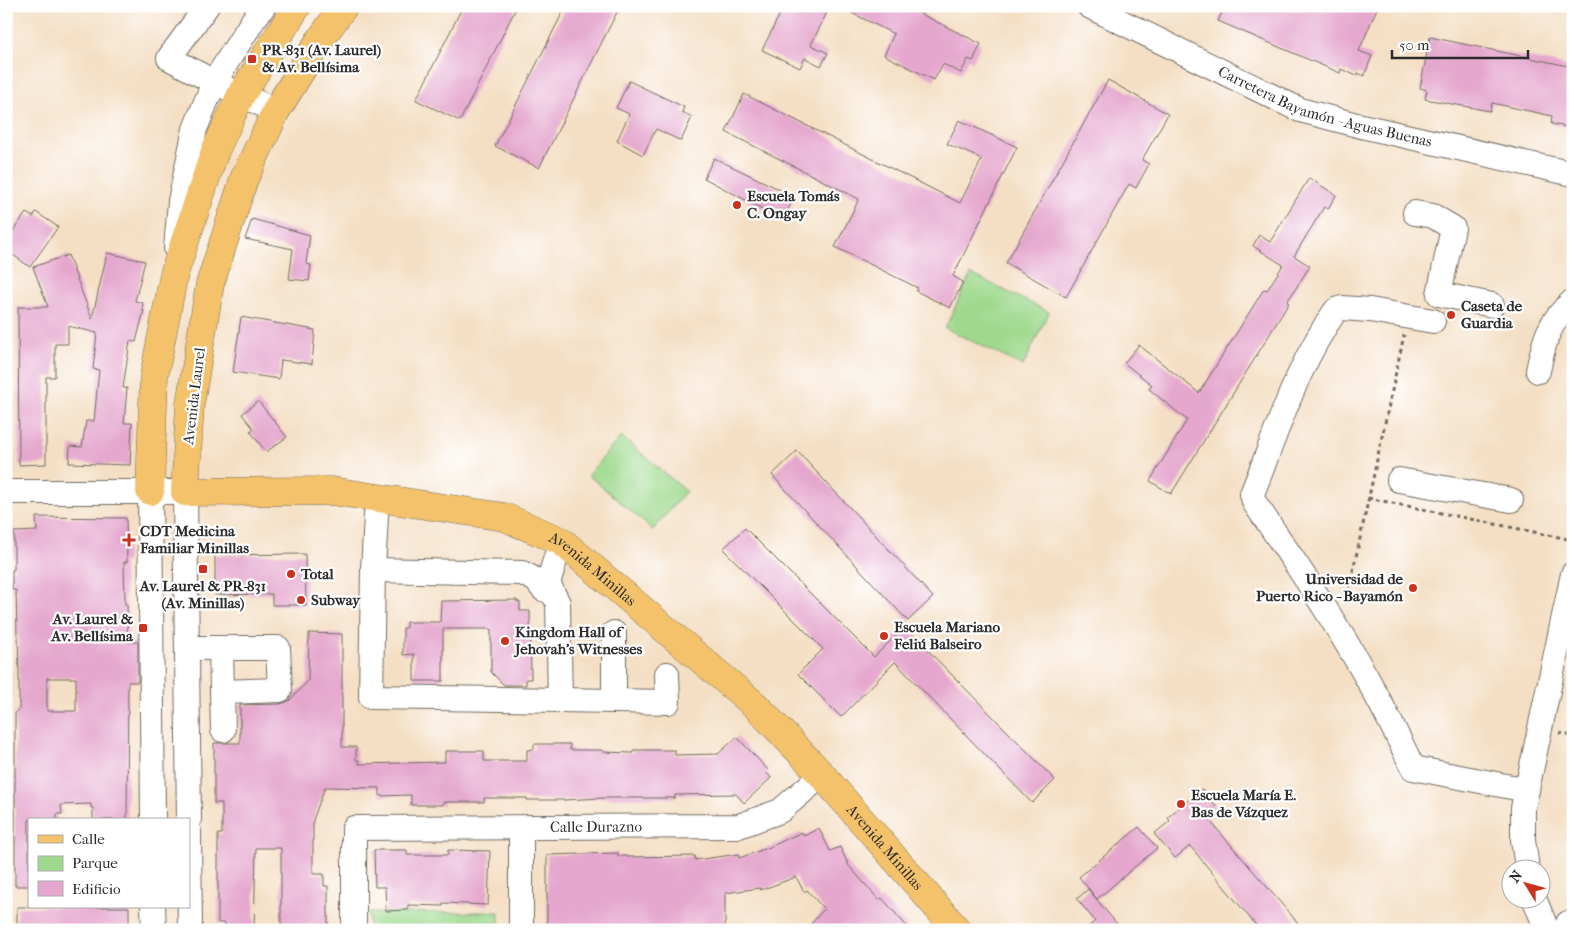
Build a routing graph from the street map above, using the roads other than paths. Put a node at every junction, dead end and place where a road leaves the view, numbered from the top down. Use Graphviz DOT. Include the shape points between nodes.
graph roads {
  1 [pos="207,6"];
  2 [pos="264,6"];
  3 [pos="297,6"];
  4 [pos="344,6"];
  5 [pos="1098,8"];
  6 [pos="214,82"];
  7 [pos="241,95"];
  8 [pos="276,111"];
  9 [pos="1573,174"];
  10 [pos="1415,213"];
  11 [pos="174,274"];
  12 [pos="1573,301"];
  13 [pos="1492,305"];
  14 [pos="1433,321"];
  15 [pos="1538,371"];
  16 [pos="1400,480"];
  17 [pos="150,491"];
  18 [pos="6,492"];
  19 [pos="185,492"];
  20 [pos="377,499"];
  21 [pos="1510,500"];
  22 [pos="561,541"];
  23 [pos="373,570"];
  24 [pos="1573,574"];
  25 [pos="552,592"];
  26 [pos="614,633"];
  27 [pos="187,648"];
  28 [pos="221,649"];
  29 [pos="667,674"];
  30 [pos="223,692"];
  31 [pos="560,700"];
  32 [pos="614,701"];
  33 [pos="223,730"];
  34 [pos="822,775"];
  35 [pos="1527,790"];
  36 [pos="153,818"];
  37 [pos="189,818"];
  38 [pos="521,828"];
  39 [pos="1526,858"];
  40 [pos="153,908"];
  41 [pos="190,908"];
  42 [pos="1538,908"];
  43 [pos="1573,924"];
  44 [pos="154,930"];
  45 [pos="190,930"];
  46 [pos="354,930"];
  47 [pos="521,930"];
  48 [pos="958,930"];
  49 [pos="1546,930"];
  50 [pos="1567,930"];
  1 -- 6 [label="street" via="169,58"];
  2 -- 6 [label="street"];
  3 -- 7 [label="main road"];
  4 -- 8 [label="main road, Avenida Laurel"];
  5 -- 9 [label="street, Carretera Bayamón - Aguas Buenas" via="1300,110"];
  6 -- 7 [label="street"];
  6 -- 11 [label="street" via="195,128 182,192"];
  7 -- 8 [label="street"];
  7 -- 11 [label="main road" via="215,151"];
  8 -- 19 [label="main road, Avenida Laurel" via="244,179 210,284 190,404"];
  10 -- 13 [label="street" via="1433,216 1453,228 1439,294"];
  11 -- 17 [label="main road" via="154,376"];
  12 -- 15 [label="street" via="1552,322"];
  14 -- 35 [label="street" via="1370,310 1336,310 1302,368 1252,494 1382,705 1413,768"];
  16 -- 21 [label="street"];
  17 -- 18 [label="street"];
  17 -- 19 [label="street"];
  17 -- 36 [label="street"];
  19 -- 20 [label="main road, Avenida Minillas" via="332,491"];
  19 -- 27 [label="street, Avenida Laurel"];
  20 -- 22 [label="main road, Avenida Minillas" via="504,517"];
  20 -- 23 [label="street"];
  22 -- 25 [label="street" via="548,583"];
  22 -- 34 [label="main road, Avenida Minillas" via="756,706"];
  23 -- 25 [label="street" via="522,573 536,580 542,590"];
  23 -- 31 [label="street" via="371,697"];
  24 -- 35 [label="street"];
  25 -- 31 [label="street" via="558,603"];
  26 -- 32 [label="street"];
  27 -- 28 [label="street"];
  27 -- 37 [label="street, Avenida Laurel"];
  28 -- 30 [label="street"];
  28 -- 30 [label="street" via="278,648 280,690"];
  29 -- 32 [label="street" via="668,702"];
  30 -- 33 [label="street"];
  31 -- 32 [label="street"];
  34 -- 38 [label="street, Calle Durazno" via="780,811 738,826"];
  34 -- 48 [label="main road, Avenida Minillas"];
  35 -- 39 [label="street" via="1523,808"];
  38 -- 46 [label="street, Calle Durazno" via="354,828"];
  38 -- 47 [label="street"];
  40 -- 44 [label="street"];
  41 -- 45 [label="street"];
  42 -- 49 [label="street"];
  43 -- 50 [label="street" via="1568,923"];
}
